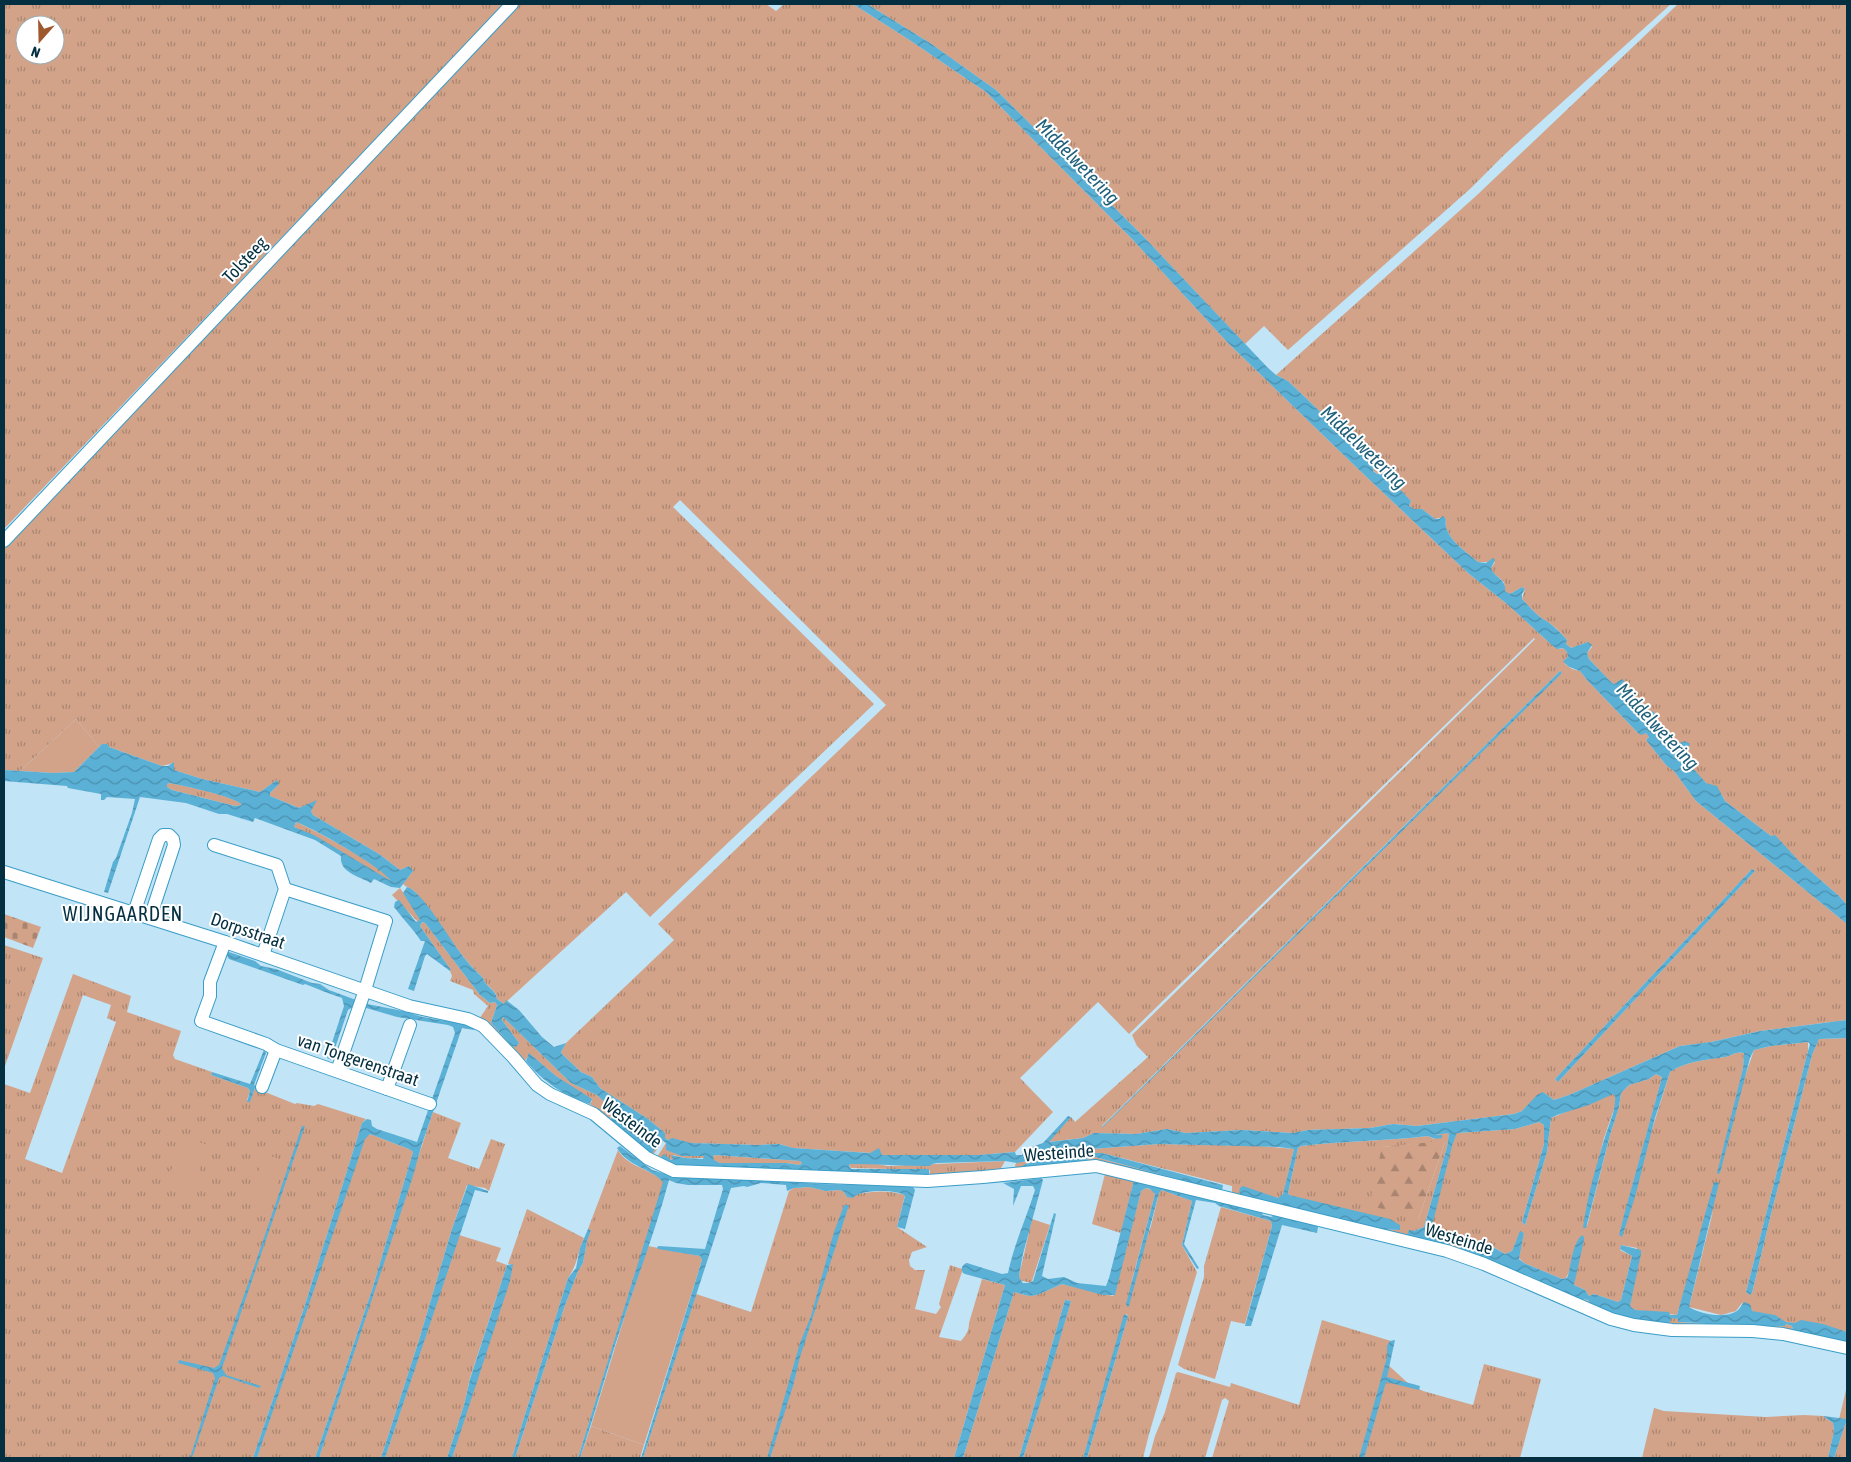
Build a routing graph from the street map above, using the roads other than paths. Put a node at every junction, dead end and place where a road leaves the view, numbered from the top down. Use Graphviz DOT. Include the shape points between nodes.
graph roads {
  1 [pos="512,4"];
  2 [pos="4,541"];
  3 [pos="214,845"];
  4 [pos="4,872"];
  5 [pos="285,889"];
  6 [pos="134,913"];
  7 [pos="150,918"];
  8 [pos="225,942"];
  9 [pos="263,955"];
  10 [pos="362,999"];
  11 [pos="410,1025"];
  12 [pos="276,1050"];
  13 [pos="336,1071"];
  14 [pos="262,1087"];
  15 [pos="387,1089"];
  16 [pos="430,1104"];
  17 [pos="1847,1348"];
  1 -- 2 [label="street, Tolsteeg"];
  3 -- 5 [label="street" via="277,865"];
  4 -- 6 [label="street, Dorpsstraat"];
  5 -- 9 [label="street"];
  5 -- 10 [label="street" via="386,921"];
  6 -- 7 [label="street, Dorpsstraat"];
  6 -- 7 [label="street" via="159,839 169,835 174,845"];
  7 -- 8 [label="street, Dorpsstraat"];
  8 -- 9 [label="street, Dorpsstraat"];
  8 -- 12 [label="street, van Tongerenstraat" via="210,982 210,996 201,1020"];
  9 -- 10 [label="street, Dorpsstraat"];
  10 -- 13 [label="street"];
  10 -- 17 [label="street, Westeinde" via="468,1019 483,1026 537,1085 594,1114 647,1158 674,1170 927,1181 1096,1166 1447,1251 1634,1326 1754,1331"];
  11 -- 15 [label="street"];
  12 -- 13 [label="street, van Tongerenstraat"];
  12 -- 14 [label="street, van Tongerenstraat"];
  13 -- 15 [label="street, van Tongerenstraat"];
  15 -- 16 [label="street, van Tongerenstraat"];
}
